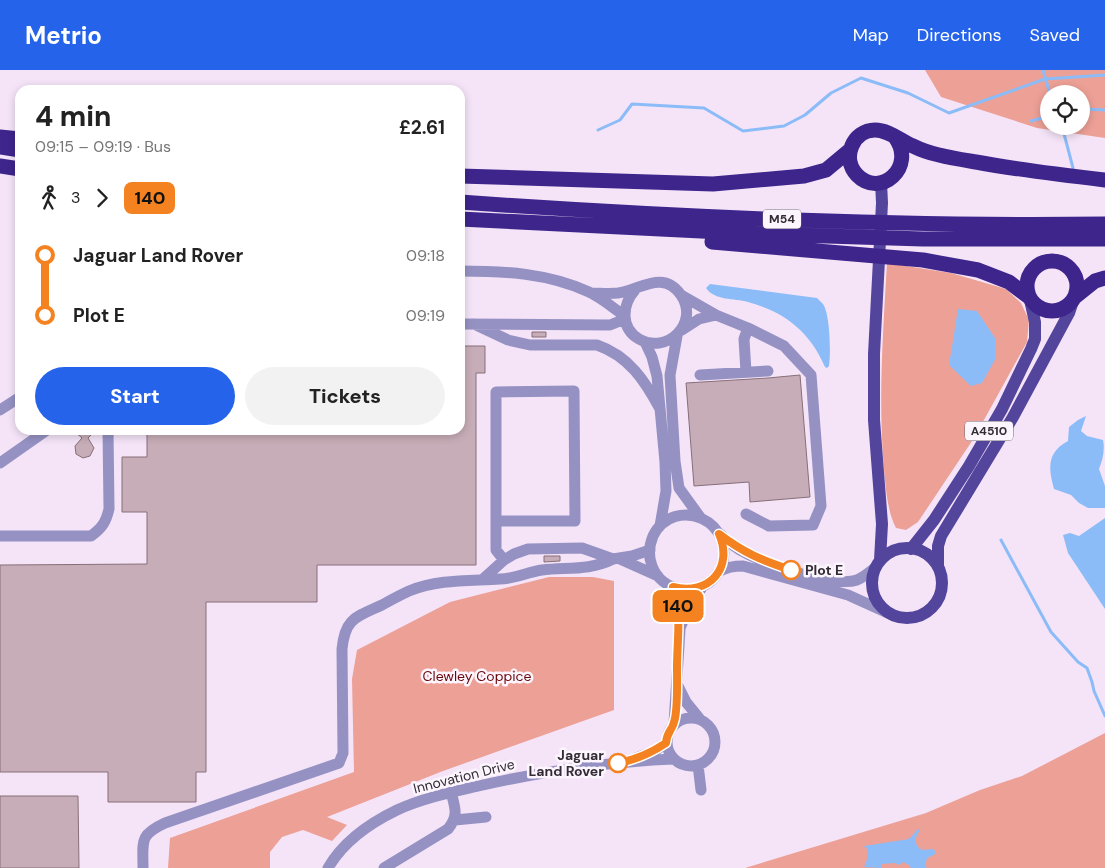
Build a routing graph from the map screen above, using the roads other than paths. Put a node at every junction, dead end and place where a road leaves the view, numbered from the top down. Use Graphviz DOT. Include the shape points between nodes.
graph roads {
  1 [pos="0,137"];
  2 [pos="15,138"];
  3 [pos="895,138"];
  4 [pos="0,147"];
  5 [pos="15,149"];
  6 [pos="850,150"];
  7 [pos="0,166"];
  8 [pos="15,168"];
  9 [pos="465,176"];
  10 [pos="1105,180"];
  11 [pos="881,182"];
  12 [pos="465,202"];
  13 [pos="465,219"];
  14 [pos="1105,224"];
  15 [pos="610,228"];
  16 [pos="1105,239"];
  17 [pos="465,271"];
  18 [pos="1105,278"];
  19 [pos="635,290"];
  20 [pos="591,293"];
  21 [pos="681,295"];
  22 [pos="1030,298"];
  23 [pos="1074,299"];
  24 [pos="716,316"];
  25 [pos="625,318"];
  26 [pos="465,324"];
  27 [pos="474,324"];
  28 [pos="748,328"];
  29 [pos="679,333"];
  30 [pos="645,342"];
  31 [pos="768,371"];
  32 [pos="746,372"];
  33 [pos="700,375"];
  34 [pos="15,400"];
  35 [pos="660,409"];
  36 [pos="0,410"];
  37 [pos="40,435"];
  38 [pos="108,435"];
  39 [pos="0,463"];
  40 [pos="746,514"];
  41 [pos="700,517"];
  42 [pos="496,521"];
  43 [pos="882,524"];
  44 [pos="660,526"];
  45 [pos="719,534"];
  46 [pos="0,536"];
  47 [pos="908,548"];
  48 [pos="650,550"];
  49 [pos="616,559"];
  50 [pos="504,560"];
  51 [pos="878,564"];
  52 [pos="938,567"];
  53 [pos="720,571"];
  54 [pos="658,576"];
  55 [pos="483,579"];
  56 [pos="703,586"];
  57 [pos="673,587"];
  58 [pos="890,614"];
  59 [pos="680,630"];
  60 [pos="677,684"];
  61 [pos="698,718"];
  62 [pos="674,723"];
  63 [pos="666,743"];
  64 [pos="673,759"];
  65 [pos="630,761"];
  66 [pos="698,765"];
  67 [pos="701,790"];
  68 [pos="451,792"];
  69 [pos="486,817"];
  70 [pos="454,820"];
  71 [pos="143,868"];
  72 [pos="328,868"];
  73 [pos="384,868"];
  1 -- 2 [label="highway"];
  3 -- 6 [label="highway" via="881,130 865,132"];
  3 -- 10 [label="highway" via="940,155"];
  3 -- 11 [label="highway" via="900,144 903,160 896,174"];
  4 -- 5 [label="highway"];
  6 -- 9 [label="highway" via="826,170 804,176 713,184"];
  6 -- 11 [label="highway" via="852,168 857,175 873,183"];
  7 -- 8 [label="highway"];
  11 -- 43 [label="main road" via="874,420"];
  12 -- 14 [label="highway, M54" via="609,213 765,219"];
  13 -- 15 [label="highway, M54"];
  15 -- 16 [label="highway, M54" via="922,239"];
  15 -- 22 [label="highway" via="700,241 922,260 978,270 1009,282"];
  17 -- 20 [label="street" via="537,275"];
  18 -- 23 [label="highway, A4510" via="1095,281"];
  19 -- 20 [label="street"];
  19 -- 21 [label="street" via="650,282 659,282"];
  19 -- 25 [label="street" via="626,302"];
  20 -- 25 [label="street"];
  21 -- 24 [label="street"];
  21 -- 29 [label="street" via="687,312"];
  22 -- 23 [label="highway, A4510" via="1036,306 1051,312 1067,307"];
  22 -- 23 [label="highway, A4510" via="1028,277 1037,266 1049,261 1062,263 1072,272 1077,284"];
  22 -- 47 [label="main road, A4510" via="1035,322 1032,349 969,466 934,520"];
  23 -- 52 [label="main road, A4510" via="1013,417 941,536"];
  24 -- 28 [label="street"];
  24 -- 29 [label="street" via="699,319"];
  25 -- 27 [label="street" via="610,325"];
  25 -- 30 [label="street" via="632,333"];
  26 -- 27 [label="street"];
  27 -- 35 [label="street" via="508,340 530,345 597,345 605,348 645,382"];
  28 -- 32 [label="street" via="744,339"];
  28 -- 40 [label="street" via="784,346 811,374 821,506 813,525 769,526"];
  29 -- 30 [label="street" via="662,344"];
  29 -- 41 [label="street" via="670,375 678,488"];
  30 -- 35 [label="street" via="657,376"];
  31 -- 32 [label="street"];
  32 -- 33 [label="street"];
  34 -- 36 [label="street"];
  35 -- 44 [label="street" via="666,491"];
  37 -- 39 [label="street"];
  38 -- 46 [label="street" via="109,509 101,529 91,536"];
  41 -- 44 [label="street" via="674,517"];
  41 -- 45 [label="street"];
  42 -- 42 [label="street" via="496,392 574,391 575,520"];
  42 -- 50 [label="street" via="496,550"];
  43 -- 47 [label="main road" via="891,539"];
  43 -- 51 [label="main road"];
  44 -- 48 [label="street" via="651,541"];
  45 -- 51 [label="street" via="740,550 769,563 842,582 856,580"];
  45 -- 53 [label="street" via="724,552"];
  47 -- 51 [label="main road, A4510" via="891,552"];
  47 -- 52 [label="main road" via="924,553"];
  48 -- 49 [label="street"];
  48 -- 54 [label="street"];
  49 -- 50 [label="street" via="582,548 559,548 528,549"];
  49 -- 54 [label="street"];
  49 -- 55 [label="street" via="600,566 541,570 502,580"];
  50 -- 55 [label="street"];
  51 -- 58 [label="main road" via="872,586 875,597"];
  52 -- 58 [label="main road, A4510" via="941,592 930,610 911,618"];
  53 -- 56 [label="street"];
  53 -- 58 [label="street" via="743,566 848,596"];
  54 -- 57 [label="street"];
  55 -- 71 [label="street" via="410,590 350,622 343,635 343,753 339,762 150,830 145,837"];
  56 -- 57 [label="street" via="683,590"];
  56 -- 59 [label="street" via="691,603"];
  57 -- 59 [label="street" via="678,602"];
  59 -- 60 [label="street"];
  60 -- 61 [label="street"];
  60 -- 62 [label="street"];
  61 -- 62 [label="street"];
  61 -- 66 [label="street" via="711,728 715,742 710,756"];
  62 -- 63 [label="street"];
  63 -- 64 [label="street"];
  63 -- 65 [label="street, Innovation Drive"];
  64 -- 65 [label="street, Innovation Drive"];
  64 -- 66 [label="street" via="680,764"];
  65 -- 68 [label="street, Innovation Drive" via="522,777"];
  66 -- 67 [label="street"];
  68 -- 70 [label="street" via="456,812"];
  68 -- 72 [label="street, Innovation Drive" via="378,820 348,843"];
  69 -- 70 [label="street"];
  70 -- 73 [label="street" via="448,828"];
}
